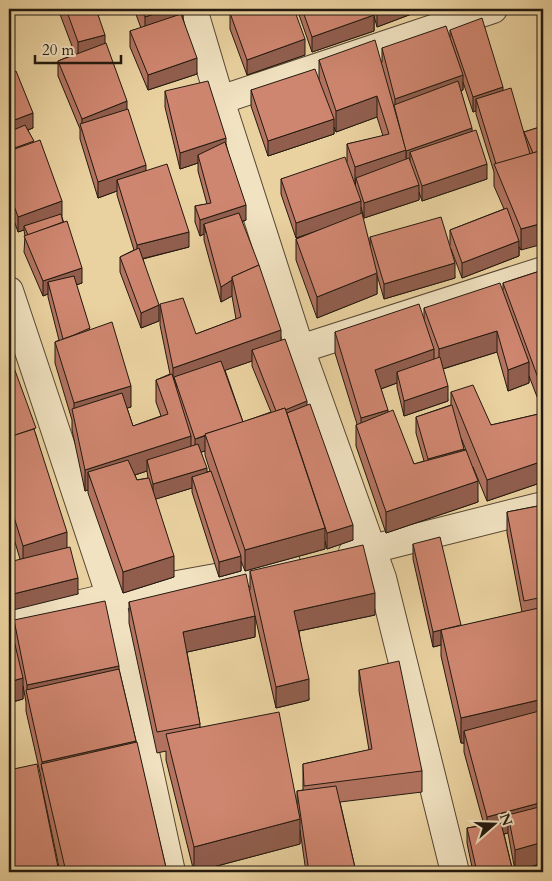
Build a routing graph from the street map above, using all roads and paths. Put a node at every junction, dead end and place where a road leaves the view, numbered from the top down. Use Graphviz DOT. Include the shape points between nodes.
graph roads {
  1 [pos="193,9"];
  2 [pos="493,9"];
  3 [pos="220,100"];
  4 [pos="543,271"];
  5 [pos="9,290"];
  6 [pos="300,349"];
  7 [pos="543,506"];
  8 [pos="372,549"];
  9 [pos="111,597"];
  10 [pos="9,621"];
  11 [pos="171,872"];
  12 [pos="456,872"];
  1 -- 3 [label="street"];
  2 -- 3 [label="street"];
  3 -- 6 [label="street"];
  4 -- 6 [label="street"];
  5 -- 9 [label="street"];
  6 -- 8 [label="street"];
  7 -- 8 [label="street"];
  8 -- 9 [label="street"];
  8 -- 12 [label="street"];
  9 -- 10 [label="street"];
  9 -- 11 [label="street"];
}
